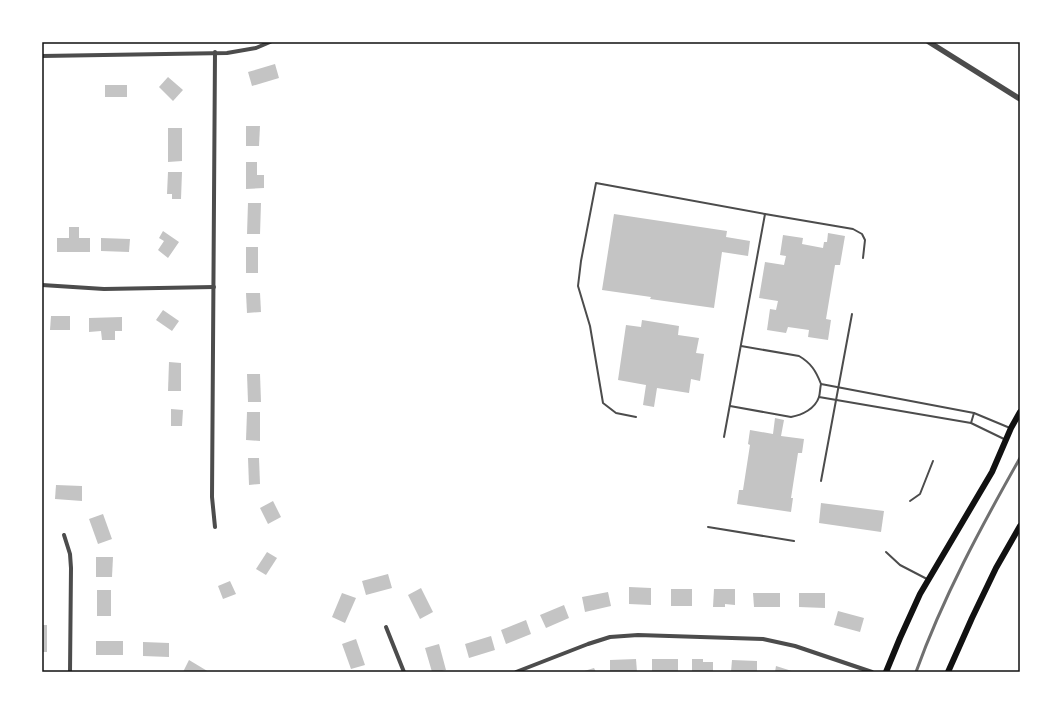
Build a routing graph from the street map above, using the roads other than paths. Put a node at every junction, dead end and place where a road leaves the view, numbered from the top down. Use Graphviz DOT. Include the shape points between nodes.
graph roads {
  1 [pos="270,42"];
  2 [pos="929,42"];
  3 [pos="215,52"];
  4 [pos="42,56"];
  5 [pos="1020,99"];
  6 [pos="765,214"];
  7 [pos="863,258"];
  8 [pos="42,285"];
  9 [pos="214,287"];
  10 [pos="852,314"];
  11 [pos="741,346"];
  12 [pos="821,384"];
  13 [pos="838,388"];
  14 [pos="819,398"];
  15 [pos="836,400"];
  16 [pos="730,406"];
  17 [pos="1020,412"];
  18 [pos="974,413"];
  19 [pos="636,417"];
  20 [pos="971,424"];
  21 [pos="1011,428"];
  22 [pos="724,437"];
  23 [pos="1006,440"];
  24 [pos="933,461"];
  25 [pos="821,480"];
  26 [pos="910,501"];
  27 [pos="1020,526"];
  28 [pos="215,527"];
  29 [pos="708,527"];
  30 [pos="64,535"];
  31 [pos="794,541"];
  32 [pos="886,552"];
  33 [pos="928,580"];
  34 [pos="386,627"];
  35 [pos="70,672"];
  36 [pos="404,672"];
  37 [pos="516,672"];
  38 [pos="872,672"];
  39 [pos="886,672"];
  40 [pos="948,672"];
  1 -- 3 [label="street" via="256,48"];
  2 -- 5 [label="street"];
  3 -- 4 [label="street"];
  3 -- 9 [label="street"];
  6 -- 7 [label="lane" via="853,228 862,234 865,240"];
  6 -- 11 [label="lane"];
  6 -- 19 [label="lane" via="596,183 578,286 590,326 603,403 616,414"];
  8 -- 9 [label="street" via="104,288"];
  9 -- 28 [label="street" via="212,497"];
  10 -- 13 [label="lane"];
  11 -- 12 [label="lane" via="799,356 812,365"];
  11 -- 16 [label="lane"];
  12 -- 13 [label="lane"];
  12 -- 14 [label="lane"];
  13 -- 15 [label="lane"];
  13 -- 18 [label="lane"];
  14 -- 15 [label="lane"];
  14 -- 16 [label="lane" via="800,416 791,417"];
  15 -- 20 [label="lane"];
  15 -- 25 [label="lane"];
  16 -- 22 [label="lane"];
  17 -- 21 [label="main road"];
  18 -- 20 [label="lane"];
  18 -- 21 [label="lane"];
  20 -- 23 [label="lane"];
  21 -- 23 [label="main road"];
  23 -- 33 [label="main road" via="992,472"];
  24 -- 26 [label="lane" via="920,494"];
  27 -- 40 [label="main road" via="996,568"];
  29 -- 31 [label="lane"];
  30 -- 35 [label="street" via="71,568"];
  32 -- 33 [label="lane" via="900,565"];
  33 -- 39 [label="main road"];
  34 -- 36 [label="street"];
  37 -- 38 [label="street" via="610,637 638,635 763,639 795,646"];
}
